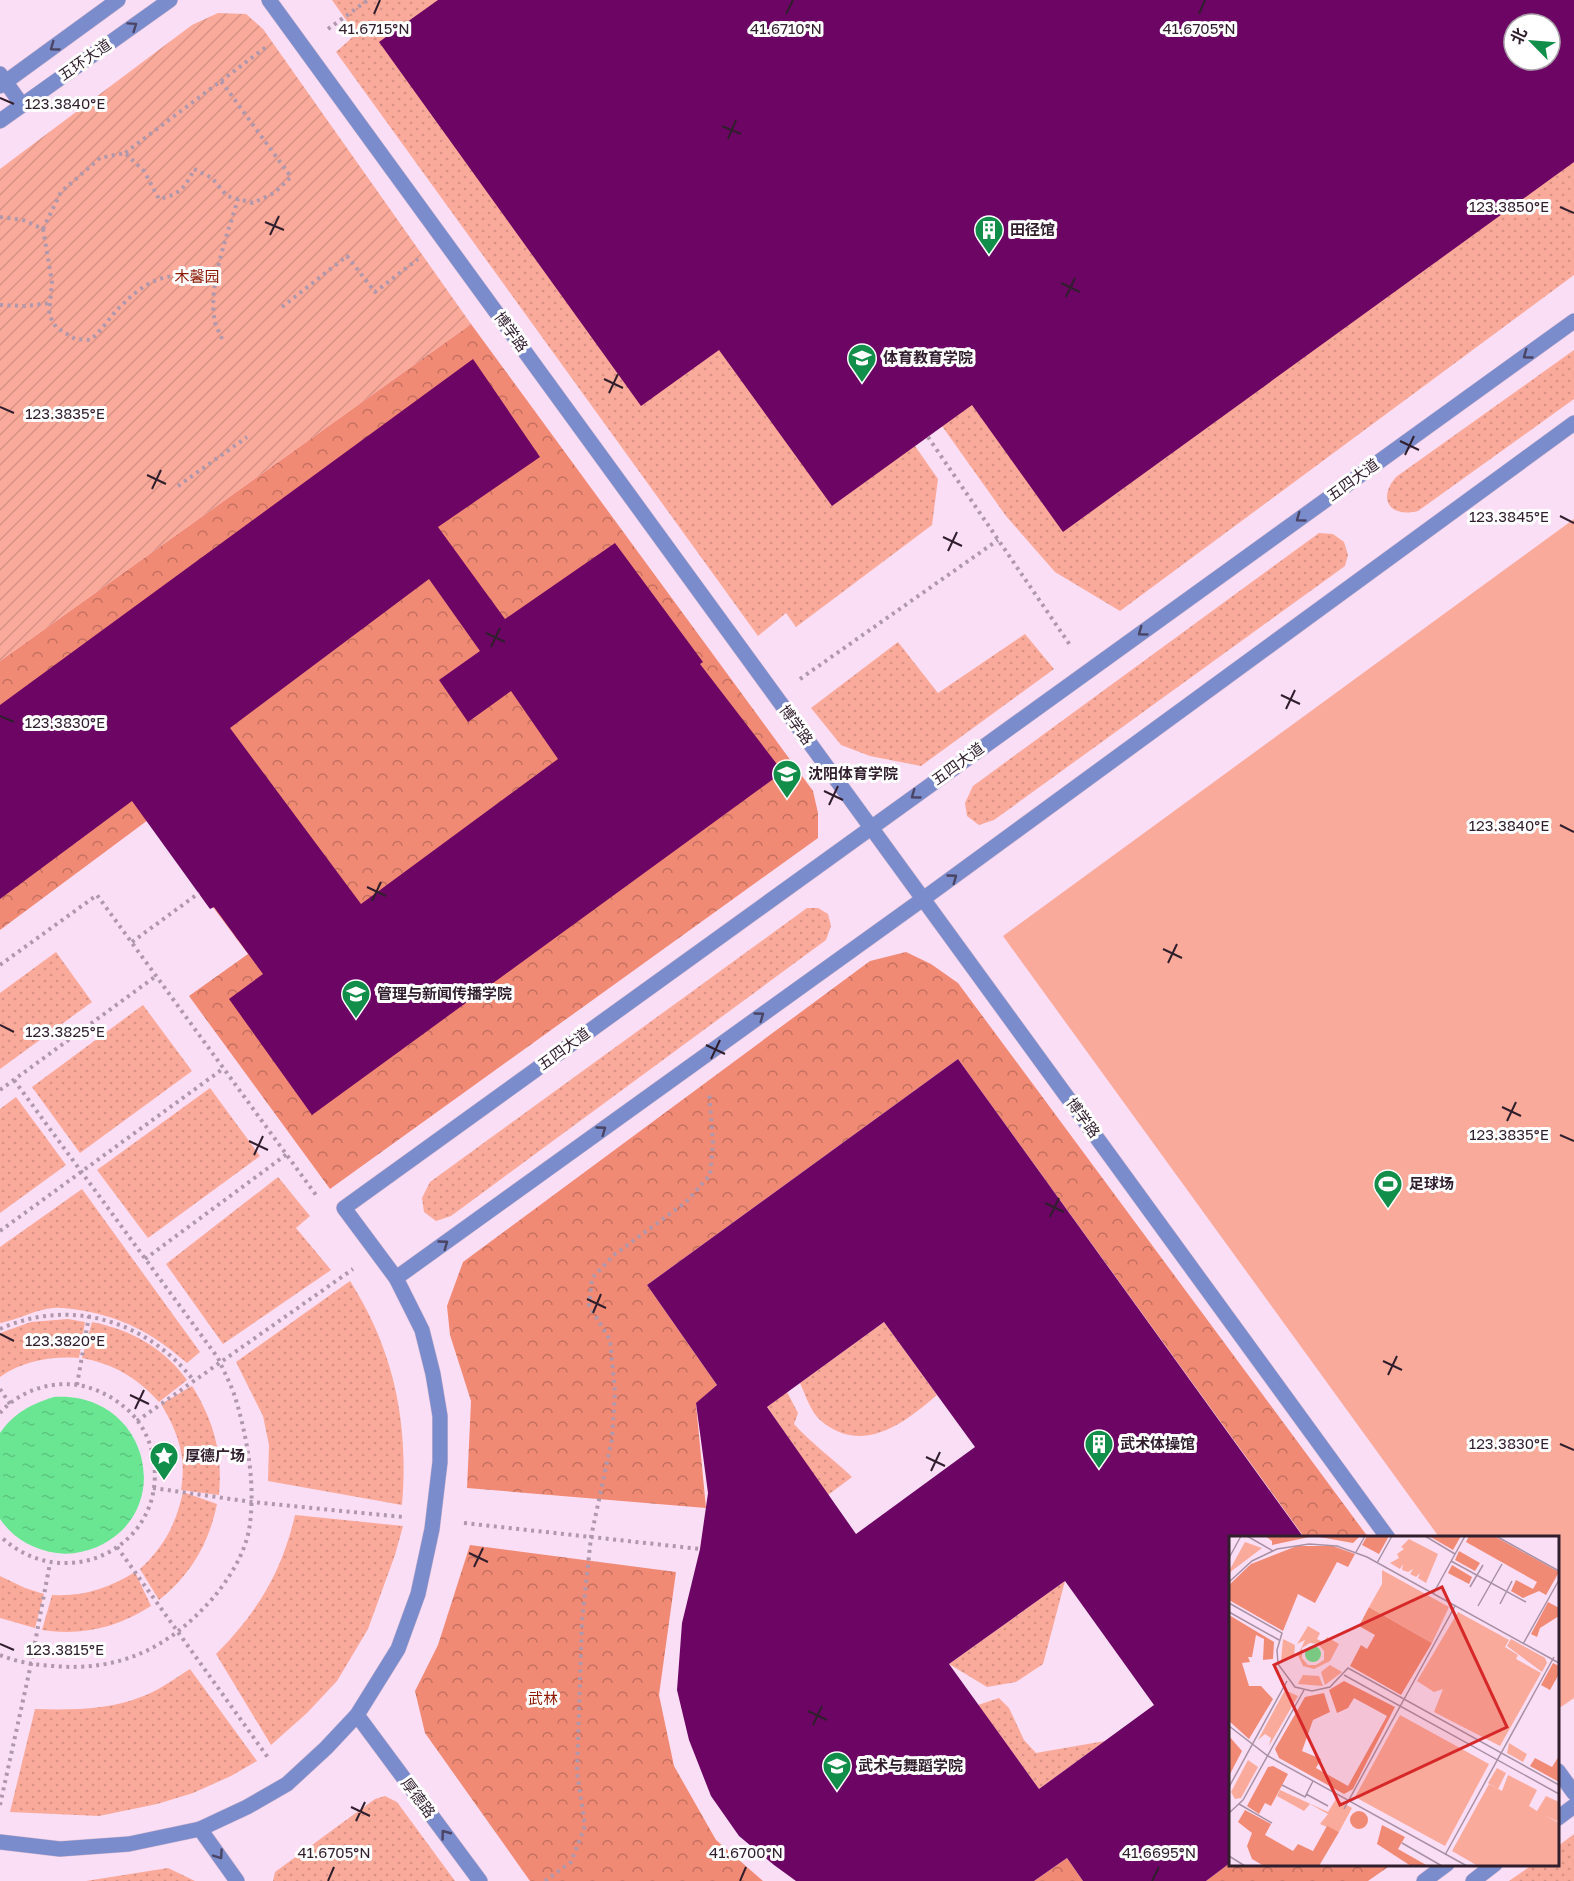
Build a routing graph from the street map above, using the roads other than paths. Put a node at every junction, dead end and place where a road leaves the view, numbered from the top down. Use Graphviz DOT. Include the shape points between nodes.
graph roads {
  1 [pos="118,0"];
  2 [pos="170,0"];
  3 [pos="269,0"];
  4 [pos="2,81"];
  5 [pos="22,105"];
  6 [pos="0,121"];
  7 [pos="1574,321"];
  8 [pos="1574,423"];
  9 [pos="870,827"];
  10 [pos="924,899"];
  11 [pos="396,1278"];
  12 [pos="1387,1536"];
  13 [pos="357,1716"];
  14 [pos="1563,1776"];
  15 [pos="1574,1793"];
  16 [pos="1574,1806"];
  17 [pos="1559,1817"];
  18 [pos="200,1828"];
  19 [pos="0,1842"];
  20 [pos="1444,1866"];
  21 [pos="1492,1866"];
  22 [pos="237,1881"];
  23 [pos="480,1881"];
  24 [pos="1424,1881"];
  25 [pos="1473,1881"];
  1 -- 4 [label="lane, 五环大道, one-way"];
  5 -- 2 [label="lane, 五环大道, one-way"];
  3 -- 9 [label="lane, 博学路"];
  4 -- 5 [label="lane"];
  5 -- 6 [label="lane, 五环大道"];
  7 -- 9 [label="lane, 五四大道, one-way"];
  10 -- 8 [label="lane, one-way"];
  9 -- 10 [label="lane, 博学路"];
  9 -- 11 [label="lane, 五四大道" via="344,1208"];
  11 -- 10 [label="lane, one-way"];
  10 -- 12 [label="lane, 博学路"];
  11 -- 13 [label="lane" via="422,1330 433,1374 440,1416 440,1462 432,1529 418,1594 398,1649"];
  13 -- 18 [label="lane" via="287,1784"];
  23 -- 13 [label="lane, 厚德路, one-way"];
  14 -- 15 [label="lane"];
  16 -- 17 [label="lane"];
  18 -- 19 [label="lane" via="129,1844 60,1849"];
  18 -- 22 [label="lane, one-way"];
  20 -- 24 [label="lane"];
  21 -- 25 [label="lane"];
}
